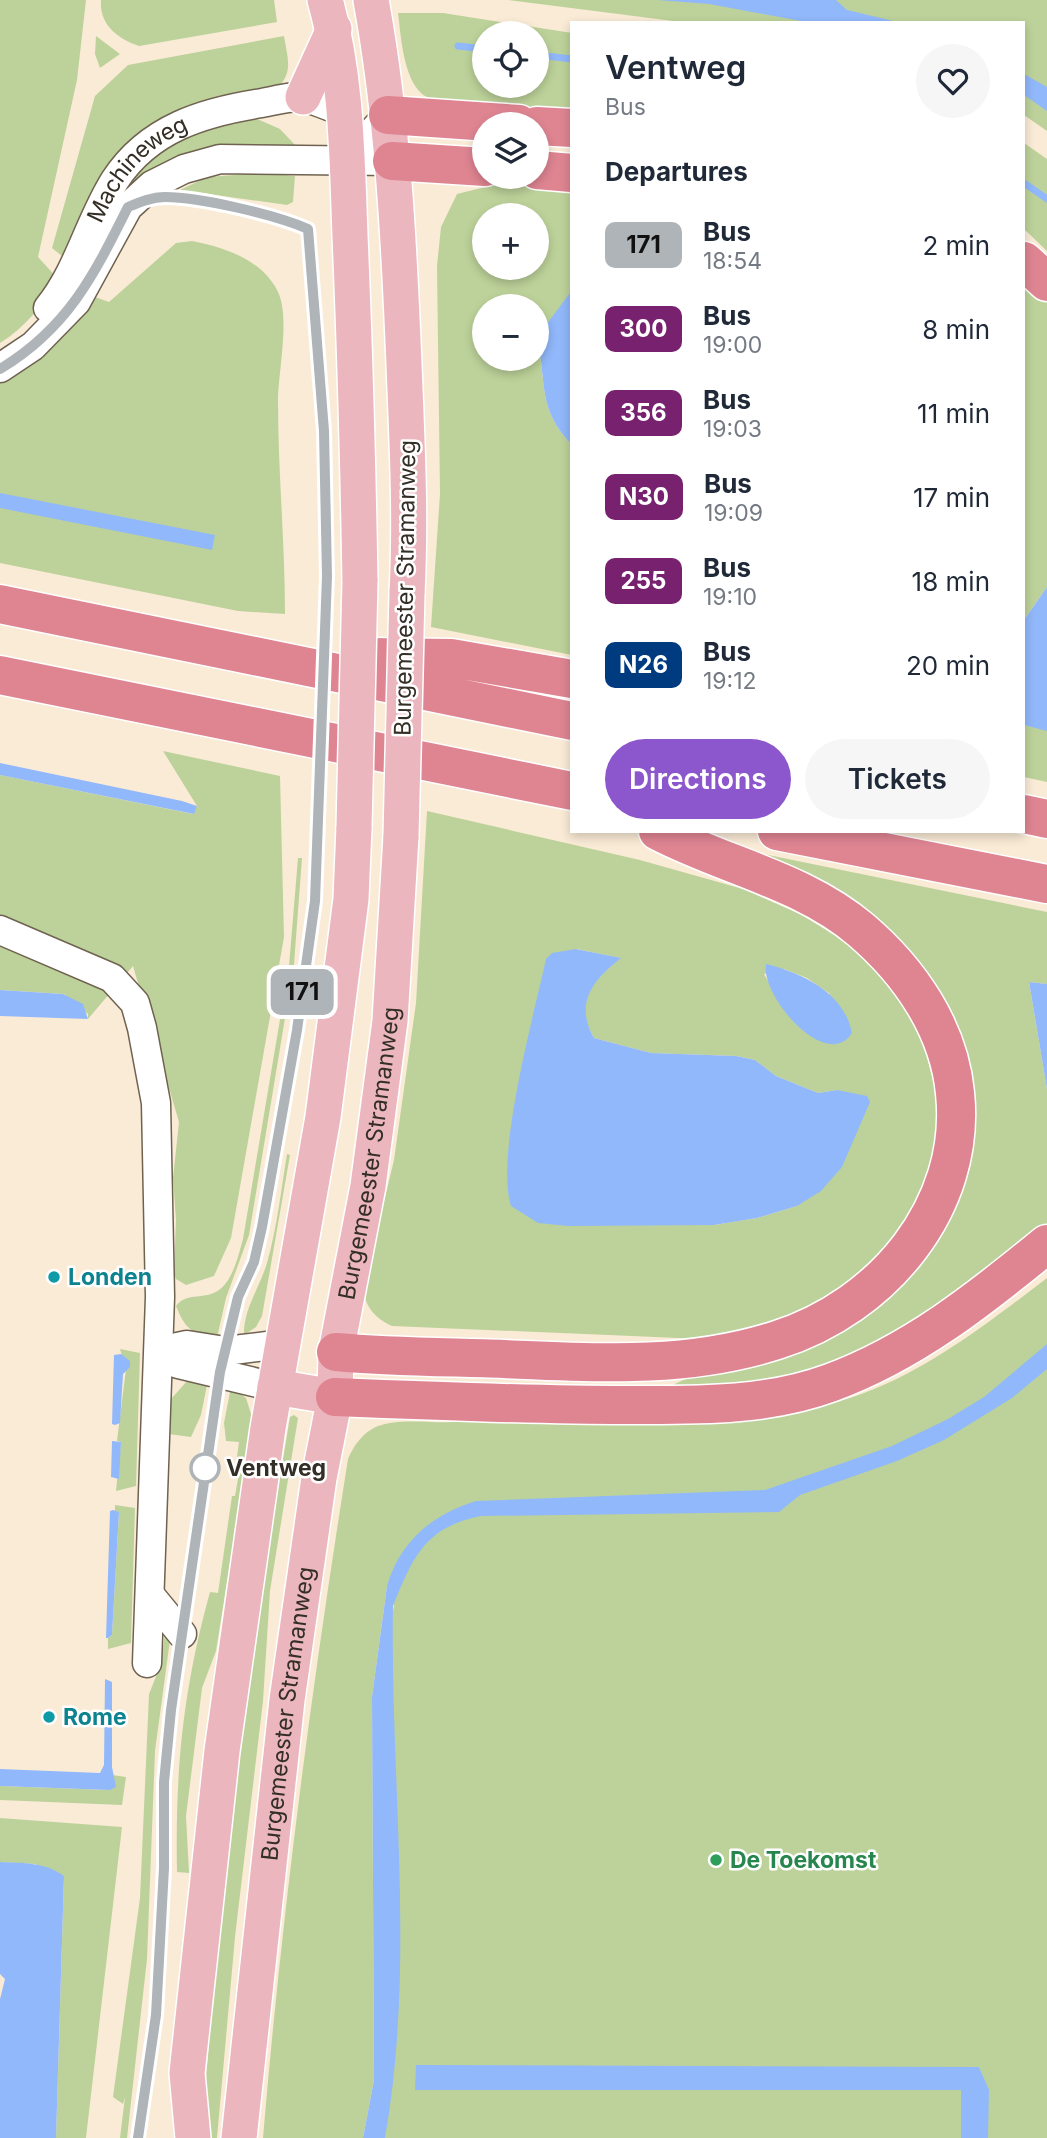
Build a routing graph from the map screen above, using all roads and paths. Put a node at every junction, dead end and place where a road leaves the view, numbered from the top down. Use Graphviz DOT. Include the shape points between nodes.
graph roads {
  1 [pos="371,0"];
  2 [pos="329,15"];
  3 [pos="303,97"];
  4 [pos="345,112"];
  5 [pos="388,115"];
  6 [pos="472,121"];
  7 [pos="549,126"];
  8 [pos="570,128"];
  9 [pos="347,159"];
  10 [pos="392,161"];
  11 [pos="472,166"];
  12 [pos="549,171"];
  13 [pos="570,173"];
  14 [pos="1025,262"];
  15 [pos="1047,282"];
  16 [pos="0,353"];
  17 [pos="0,369"];
  18 [pos="0,604"];
  19 [pos="246,654"];
  20 [pos="0,675"];
  21 [pos="570,679"];
  22 [pos="570,722"];
  23 [pos="570,791"];
  24 [pos="1025,814"];
  25 [pos="1047,819"];
  26 [pos="662,833"];
  27 [pos="787,833"];
  28 [pos="1047,884"];
  29 [pos="0,930"];
  30 [pos="1047,1244"];
  31 [pos="283,1344"];
  32 [pos="159,1351"];
  33 [pos="336,1352"];
  34 [pos="275,1387"];
  35 [pos="335,1397"];
  36 [pos="150,1595"];
  37 [pos="182,1634"];
  38 [pos="147,1663"];
  39 [pos="187,2073"];
  40 [pos="176,2138"];
  41 [pos="192,2138"];
  42 [pos="239,2138"];
  1 -- 5 [label="main road, Burgemeester Stramanweg"];
  2 -- 3 [label="main road"];
  2 -- 4 [label="main road, Burgemeester Stramanweg"];
  3 -- 4 [label="street, Machineweg"];
  3 -- 16 [label="street, Machineweg" via="202,115 151,141 115,181 59,295 28,331"];
  4 -- 5 [label="main road"];
  4 -- 9 [label="main road, Burgemeester Stramanweg"];
  5 -- 6 [label="highway"];
  5 -- 9 [label="street"];
  5 -- 10 [label="main road, Burgemeester Stramanweg"];
  7 -- 8 [label="highway"];
  9 -- 10 [label="street"];
  9 -- 17 [label="street, Machineweg" via="220,159 184,169 152,185 128,207 76,302 33,346"];
  9 -- 31 [label="main road, Burgemeester Stramanweg, bridge" via="360,581 351,899 323,1117"];
  10 -- 11 [label="highway"];
  10 -- 33 [label="main road, Burgemeester Stramanweg, bridge" via="400,245 410,536 401,836 390,1021 368,1186"];
  12 -- 13 [label="highway"];
  14 -- 15 [label="highway"];
  18 -- 19 [label="highway"];
  19 -- 21 [label="highway" via="451,658"];
  19 -- 22 [label="highway"];
  20 -- 23 [label="highway"];
  24 -- 25 [label="highway"];
  26 -- 33 [label="highway" via="828,904 886,954 916,990 940,1034 956,1093 948,1174 907,1253 873,1289 841,1311 789,1336 682,1361 619,1363"];
  27 -- 28 [label="highway"];
  29 -- 32 [label="street" via="112,978 135,1003 156,1103"];
  30 -- 35 [label="highway" via="911,1346 828,1384 772,1398 716,1405 545,1405"];
  31 -- 32 [label="street" via="225,1351 187,1345"];
  31 -- 33 [label="main road"];
  31 -- 34 [label="main road, Burgemeester Stramanweg"];
  32 -- 34 [label="street" via="178,1364"];
  32 -- 36 [label="street"];
  33 -- 35 [label="main road, Burgemeester Stramanweg"];
  34 -- 35 [label="main road"];
  34 -- 39 [label="main road, Burgemeester Stramanweg" via="222,1751"];
  35 -- 42 [label="main road, Burgemeester Stramanweg" via="287,1700"];
  36 -- 37 [label="street"];
  36 -- 38 [label="street"];
  39 -- 40 [label="main road"];
  39 -- 41 [label="main road, Burgemeester Stramanweg"];
}
